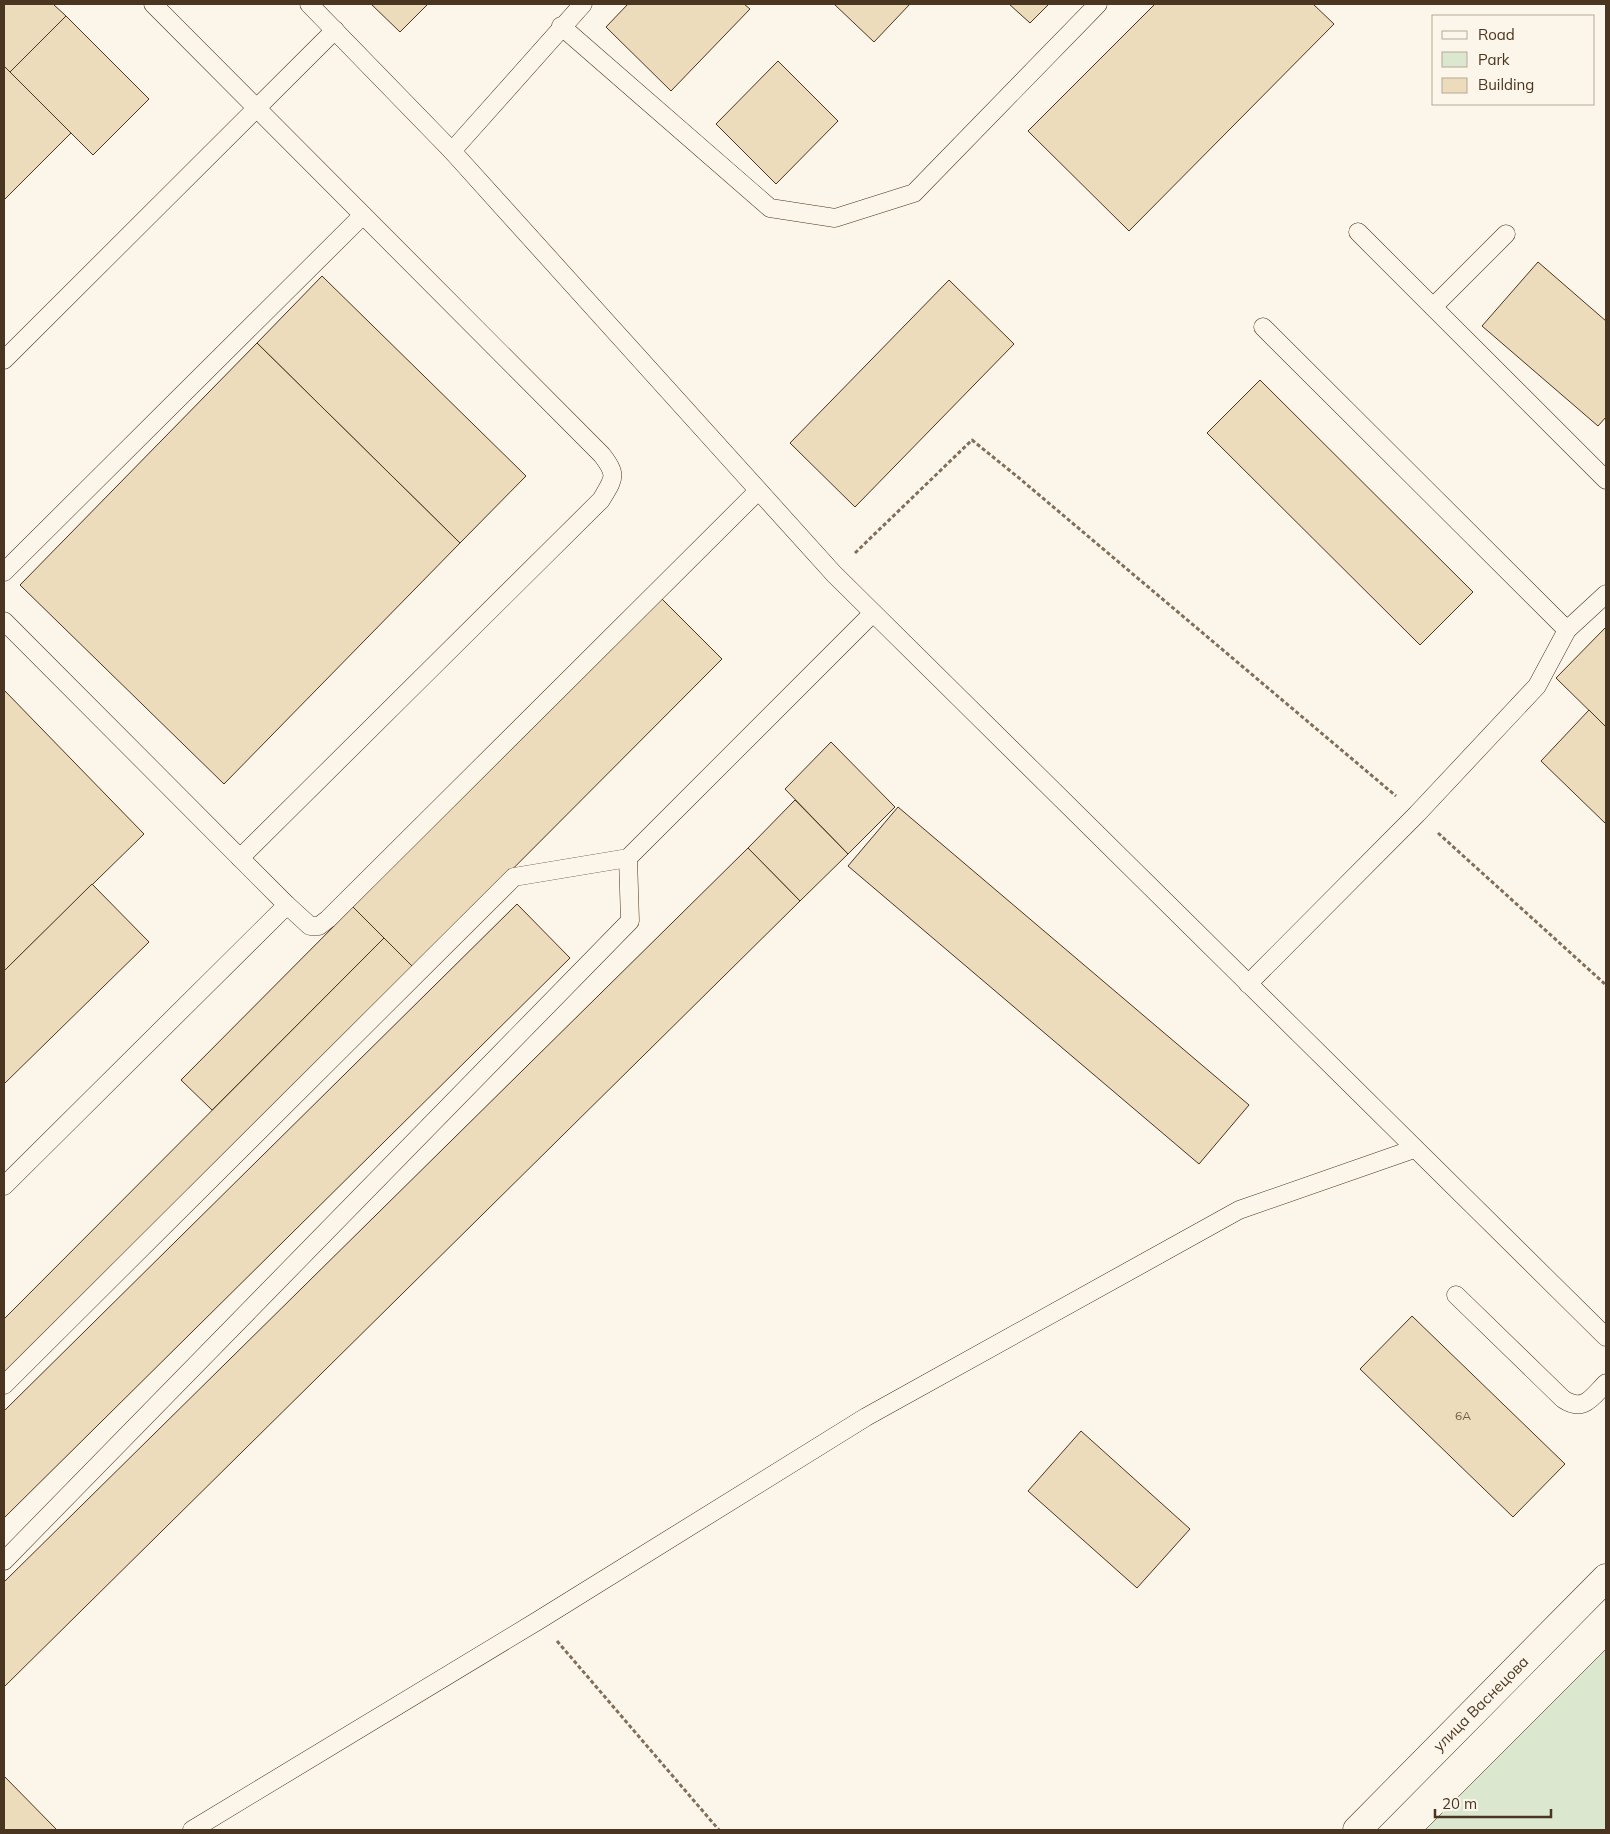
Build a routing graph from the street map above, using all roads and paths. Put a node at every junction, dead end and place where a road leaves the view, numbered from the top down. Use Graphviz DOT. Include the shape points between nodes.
graph roads {
  1 [pos="153,4"];
  2 [pos="309,4"];
  3 [pos="583,4"];
  4 [pos="1098,4"];
  5 [pos="561,26"];
  6 [pos="335,30"];
  7 [pos="256,108"];
  8 [pos="452,151"];
  9 [pos="363,215"];
  10 [pos="1358,232"];
  11 [pos="1506,234"];
  12 [pos="1433,307"];
  13 [pos="1263,327"];
  14 [pos="4,360"];
  15 [pos="1606,480"];
  16 [pos="758,491"];
  17 [pos="4,572"];
  18 [pos="834,574"];
  19 [pos="1606,594"];
  20 [pos="873,613"];
  21 [pos="4,621"];
  22 [pos="1567,630"];
  23 [pos="1417,814"];
  24 [pos="240,858"];
  25 [pos="628,858"];
  26 [pos="287,905"];
  27 [pos="1248,984"];
  28 [pos="1606,985"];
  29 [pos="1414,1149"];
  30 [pos="4,1186"];
  31 [pos="1456,1296"];
  32 [pos="1606,1337"];
  33 [pos="1606,1383"];
  34 [pos="4,1385"];
  35 [pos="4,1561"];
  36 [pos="1606,1578"];
  37 [pos="539,1620"];
  38 [pos="192,1830"];
  39 [pos="719,1830"];
  40 [pos="1357,1830"];
  1 -- 7 [label="lane"];
  2 -- 6 [label="lane"];
  3 -- 5 [label="lane"];
  4 -- 5 [label="lane" via="914,193 834,218 770,208"];
  5 -- 8 [label="lane"];
  6 -- 7 [label="lane"];
  6 -- 8 [label="lane"];
  7 -- 9 [label="lane"];
  7 -- 14 [label="lane"];
  8 -- 16 [label="lane"];
  9 -- 17 [label="lane"];
  9 -- 24 [label="lane" via="602,455 612,468 612,482 601,500"];
  10 -- 12 [label="lane"];
  11 -- 12 [label="lane"];
  12 -- 15 [label="lane"];
  13 -- 22 [label="lane"];
  16 -- 18 [label="lane"];
  16 -- 26 [label="lane" via="328,920 319,926 310,926"];
  18 -- 20 [label="lane"];
  18 -- 23 [label="path" via="972,440"];
  19 -- 22 [label="lane"];
  20 -- 25 [label="lane"];
  20 -- 27 [label="lane"];
  21 -- 24 [label="lane"];
  22 -- 23 [label="lane" via="1537,686"];
  23 -- 27 [label="lane"];
  23 -- 28 [label="path"];
  24 -- 26 [label="lane"];
  25 -- 34 [label="lane" via="514,877"];
  25 -- 35 [label="lane" via="630,921"];
  26 -- 30 [label="lane"];
  27 -- 29 [label="lane"];
  29 -- 32 [label="lane"];
  29 -- 37 [label="lane" via="1239,1210 866,1417"];
  31 -- 33 [label="lane" via="1571,1404 1582,1405"];
  36 -- 40 [label="street, улица Васнецова"];
  37 -- 38 [label="lane"];
  37 -- 39 [label="path"];
}
